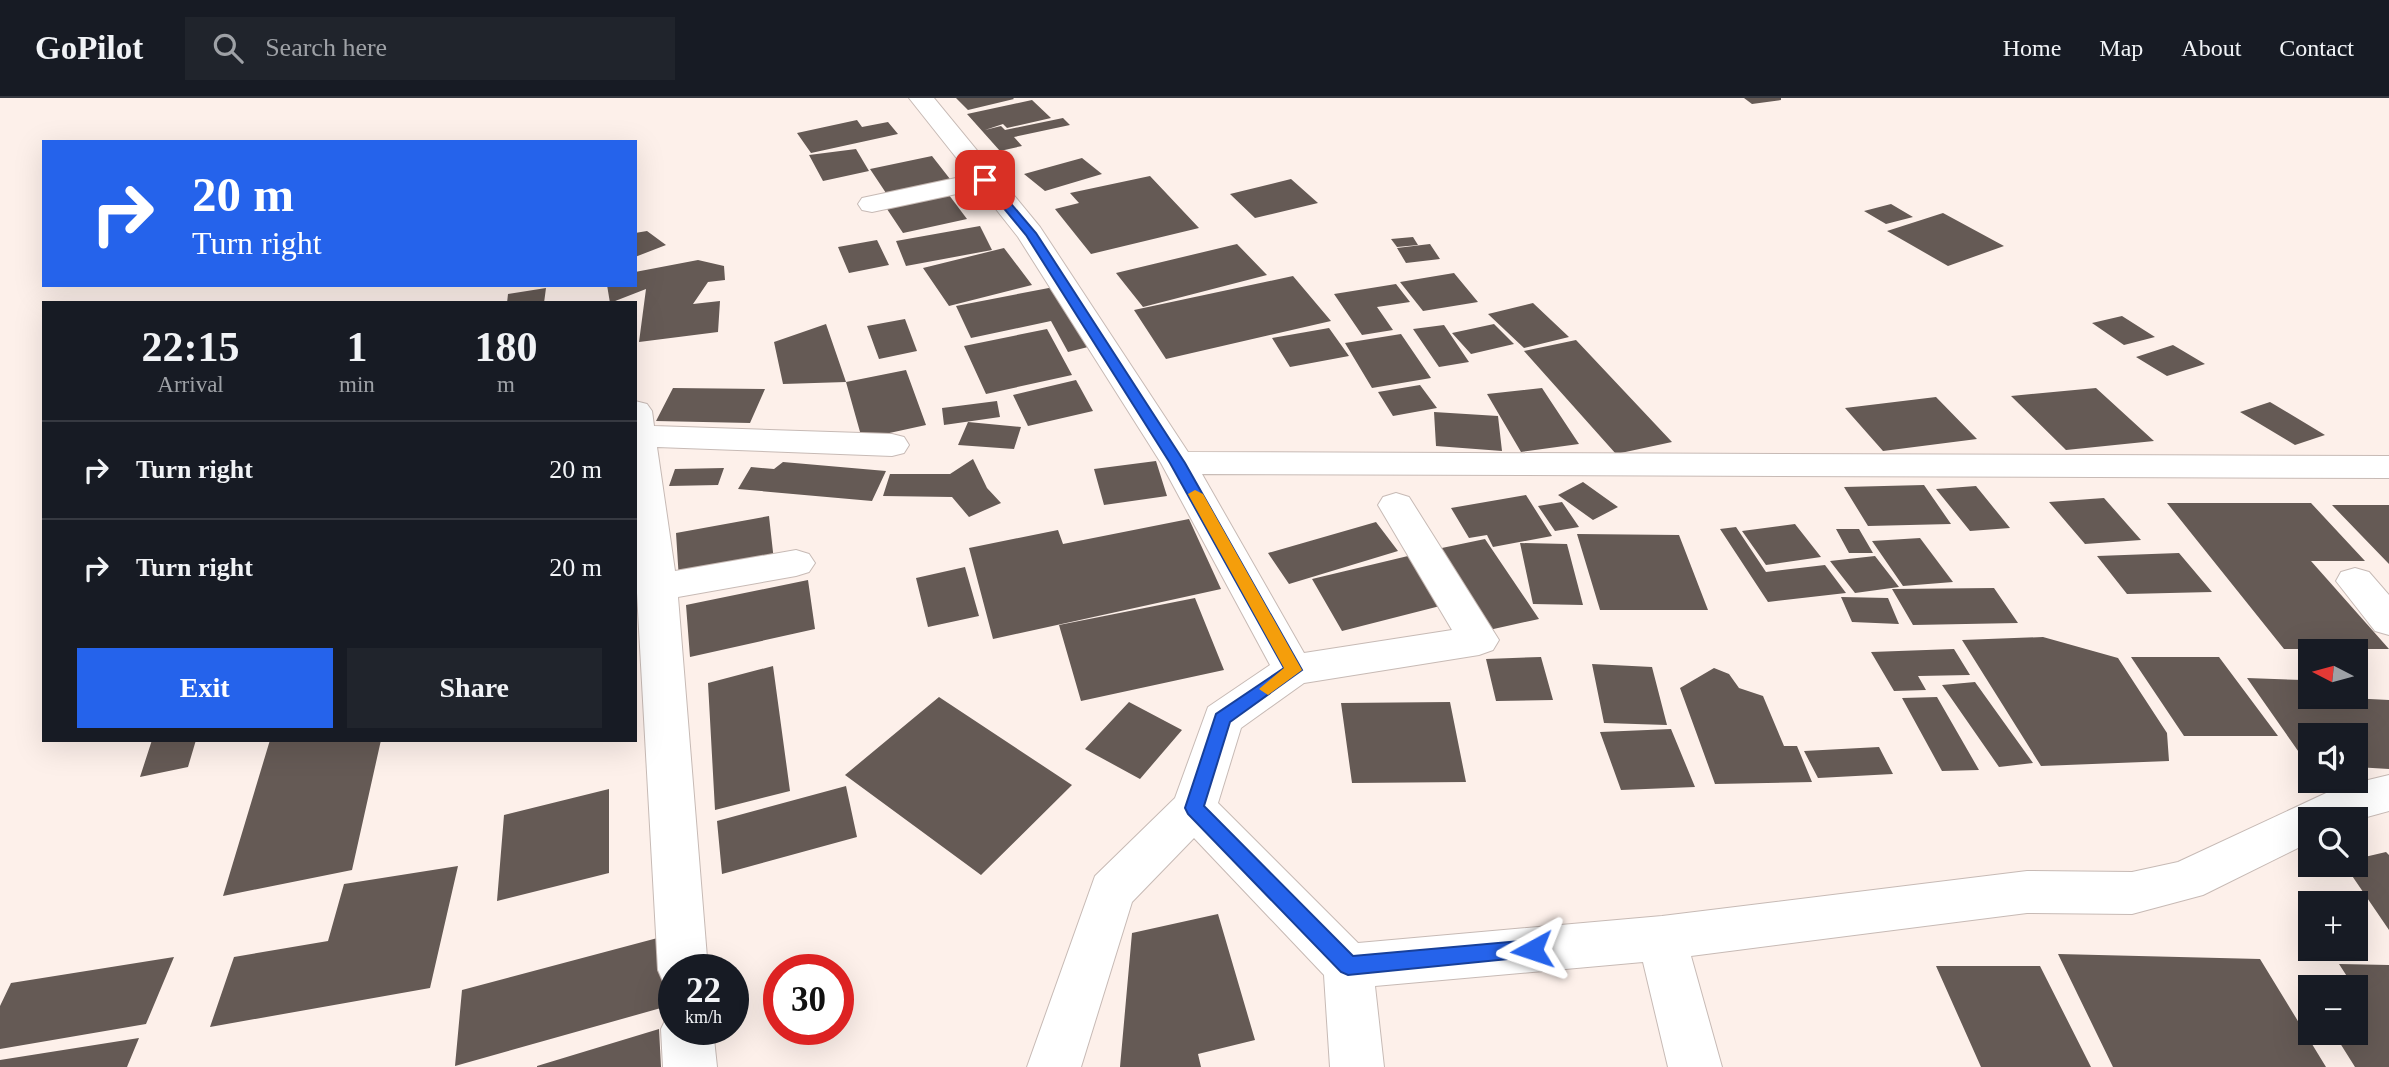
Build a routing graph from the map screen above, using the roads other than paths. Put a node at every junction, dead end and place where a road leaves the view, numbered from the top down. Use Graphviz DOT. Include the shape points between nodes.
graph roads {
  1 [pos="921,98"];
  2 [pos="985,180"];
  3 [pos="872,204"];
  4 [pos="637,438"];
  5 [pos="892,445"];
  6 [pos="1178,463"];
  7 [pos="2389,467"];
  8 [pos="1396,505"];
  9 [pos="796,563"];
  10 [pos="2355,581"];
  11 [pos="657,587"];
  12 [pos="2389,621"];
  13 [pos="1293,670"];
  14 [pos="2372,796"];
  15 [pos="2345,807"];
  16 [pos="1194,808"];
  17 [pos="2298,827"];
  18 [pos="1662,938"];
  19 [pos="682,954"];
  20 [pos="1348,966"];
  21 [pos="688,1045"];
  22 [pos="690,1067"];
  23 [pos="1054,1067"];
  24 [pos="1357,1067"];
  25 [pos="1695,1067"];
  1 -- 2 [label="street"];
  2 -- 3 [label="street"];
  2 -- 6 [label="street" via="1030,233"];
  4 -- 5 [label="street"];
  4 -- 11 [label="street"];
  6 -- 7 [label="street"];
  6 -- 13 [label="street"];
  8 -- 13 [label="street" via="1479,640"];
  9 -- 11 [label="street"];
  10 -- 12 [label="street"];
  11 -- 19 [label="street"];
  13 -- 16 [label="street" via="1223,719"];
  14 -- 15 [label="street"];
  16 -- 20 [label="street"];
  16 -- 23 [label="street" via="1112,891"];
  17 -- 18 [label="street" via="2186,881 2132,893 2026,892"];
  18 -- 20 [label="street"];
  18 -- 25 [label="street"];
  20 -- 24 [label="street"];
  21 -- 22 [label="street"];
}
